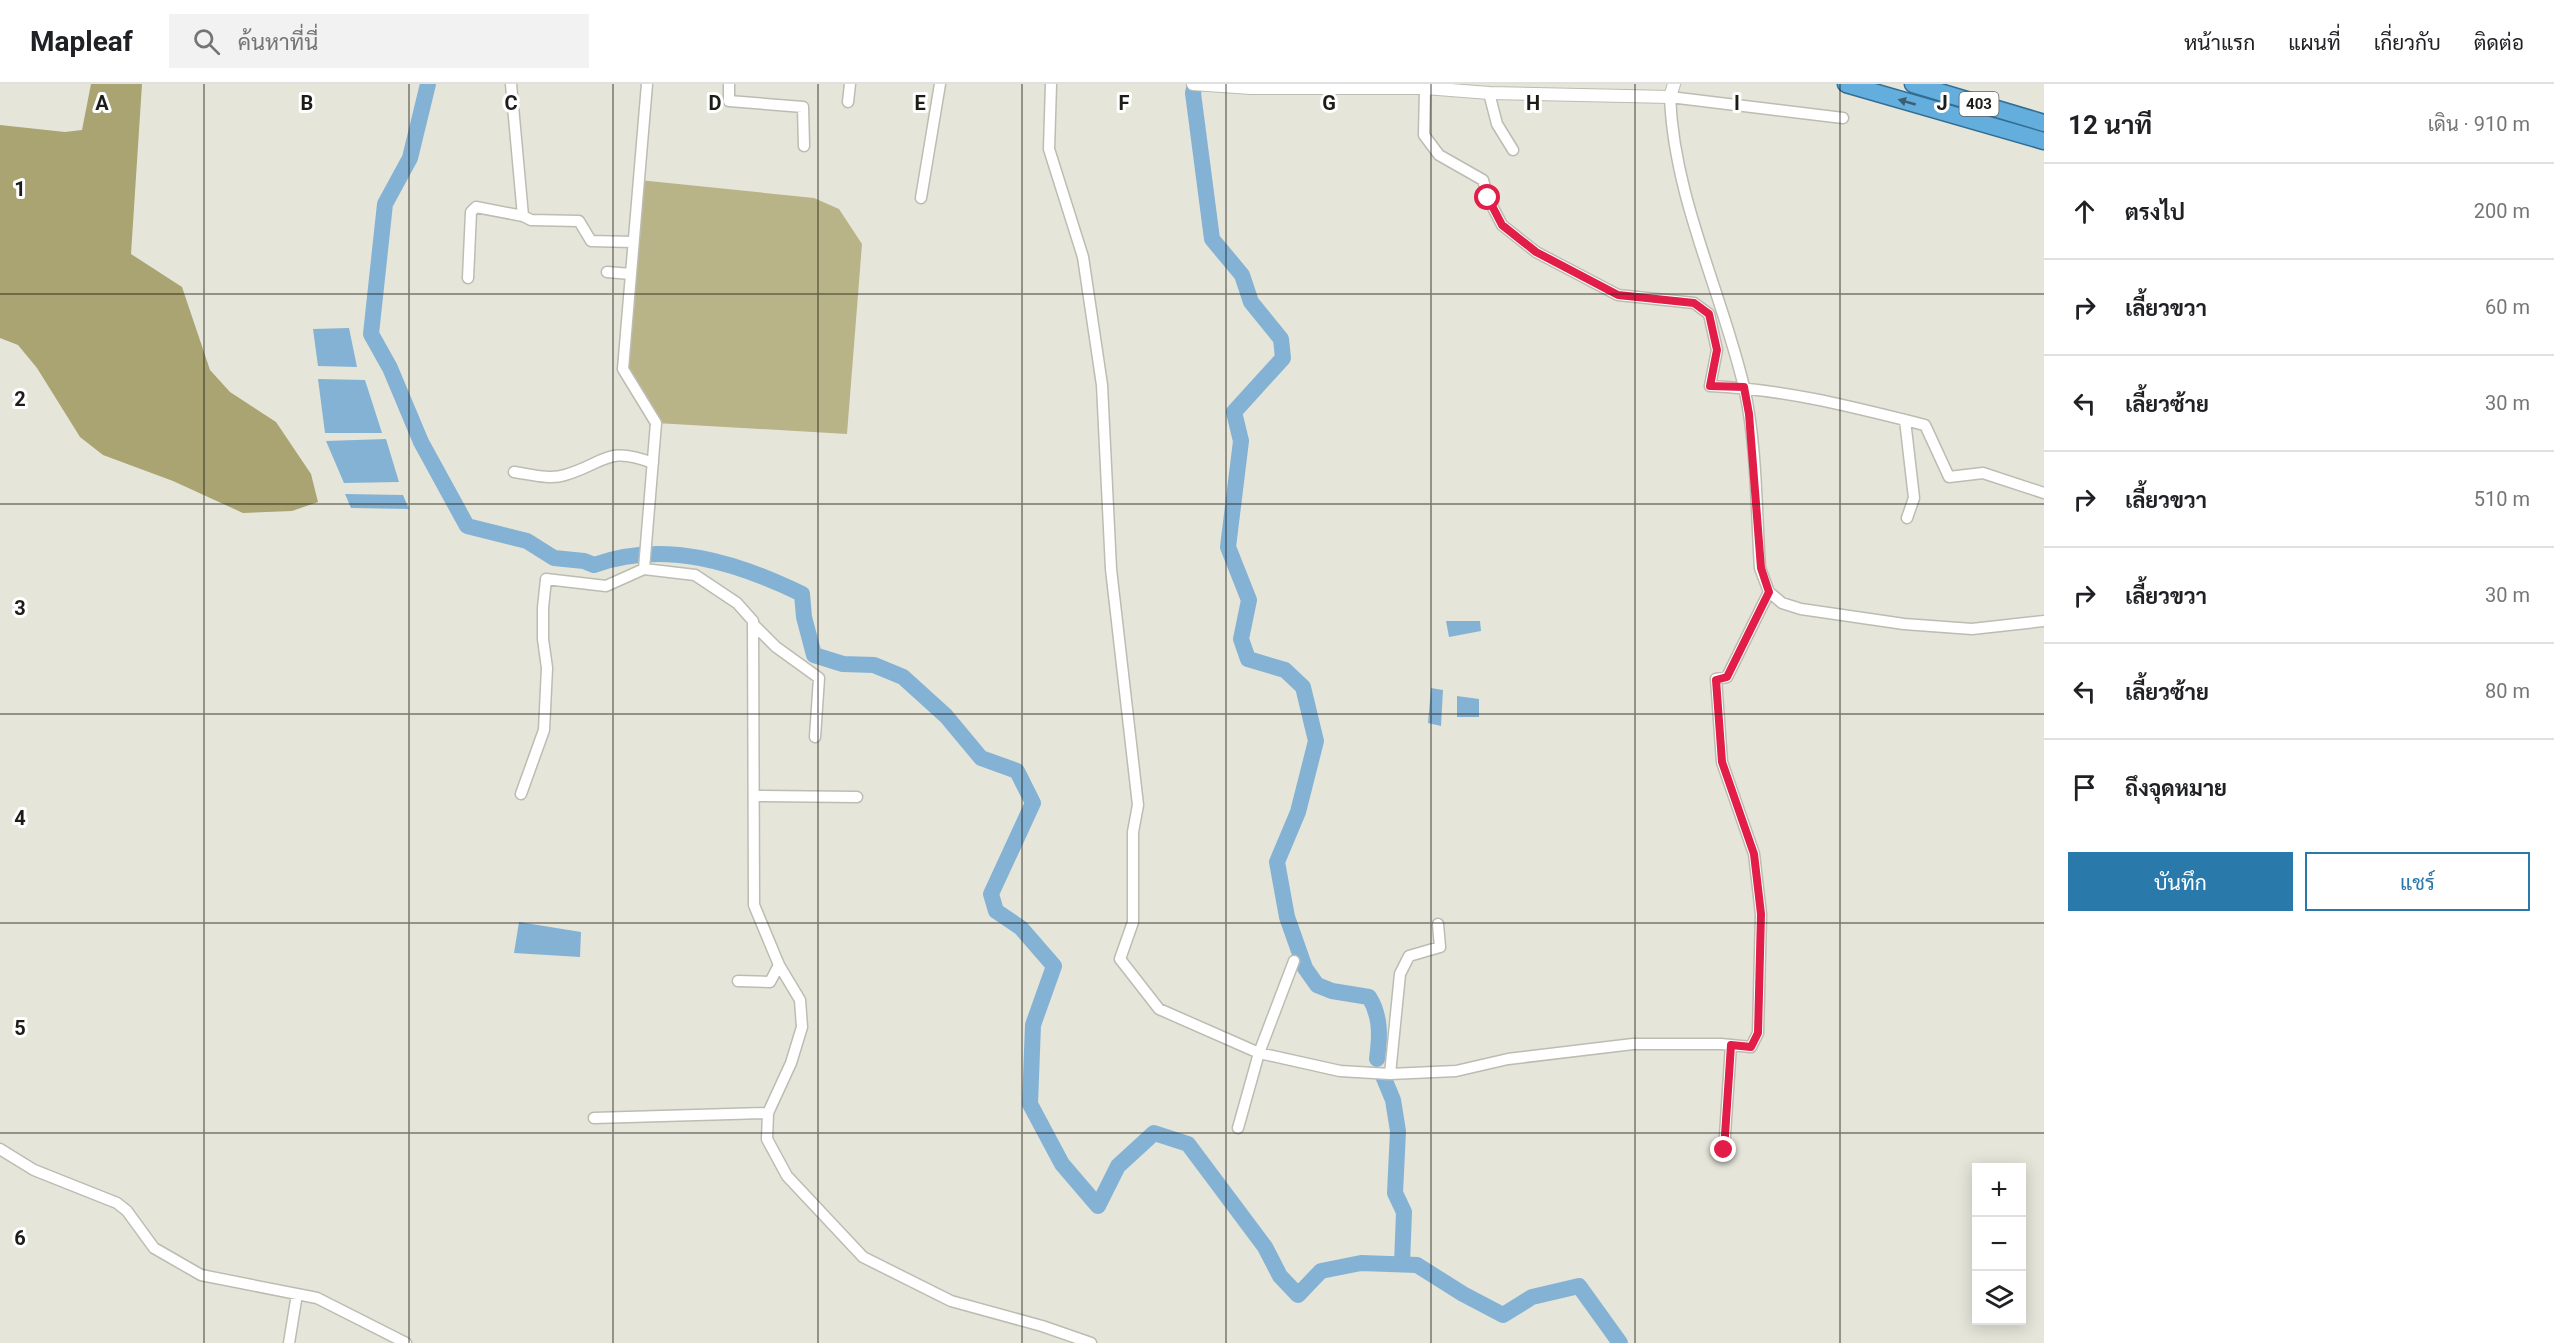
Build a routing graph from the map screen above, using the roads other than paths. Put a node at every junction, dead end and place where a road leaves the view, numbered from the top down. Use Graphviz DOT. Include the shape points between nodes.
graph roads {
  1 [pos="511,84"];
  2 [pos="647,84"];
  3 [pos="729,84"];
  4 [pos="850,84"];
  5 [pos="940,84"];
  6 [pos="1051,84"];
  7 [pos="1193,84"];
  8 [pos="1201,84"];
  9 [pos="1674,84"];
  10 [pos="1846,84"];
  11 [pos="1913,84"];
  12 [pos="1425,88"];
  13 [pos="1489,93"];
  14 [pos="1670,97"];
  15 [pos="849,102"];
  16 [pos="1843,118"];
  17 [pos="2044,123"];
  18 [pos="2044,141"];
  19 [pos="804,146"];
  20 [pos="1513,150"];
  21 [pos="921,198"];
  22 [pos="523,216"];
  23 [pos="633,242"];
  24 [pos="607,272"];
  25 [pos="632,274"];
  26 [pos="468,278"];
  27 [pos="1744,387"];
  28 [pos="1905,420"];
  29 [pos="653,463"];
  30 [pos="514,472"];
  31 [pos="2044,493"];
  32 [pos="1907,518"];
  33 [pos="644,569"];
  34 [pos="1769,592"];
  35 [pos="2044,621"];
  36 [pos="753,624"];
  37 [pos="815,737"];
  38 [pos="521,794"];
  39 [pos="753,796"];
  40 [pos="857,797"];
  41 [pos="1438,924"];
  42 [pos="1294,961"];
  43 [pos="779,965"];
  44 [pos="738,981"];
  45 [pos="1731,1045"];
  46 [pos="1259,1053"];
  47 [pos="1390,1074"];
  48 [pos="768,1113"];
  49 [pos="594,1118"];
  50 [pos="1238,1128"];
  51 [pos="0,1149"];
  52 [pos="1724,1150"];
  53 [pos="297,1294"];
  54 [pos="289,1343"];
  55 [pos="406,1343"];
  56 [pos="1091,1343"];
  1 -- 22 [label="street"];
  2 -- 23 [label="street"];
  3 -- 19 [label="street" via="729,101 803,107"];
  4 -- 15 [label="street"];
  5 -- 21 [label="street"];
  6 -- 46 [label="street" via="1049,149 1083,257 1102,385 1111,569 1138,805 1133,832 1132,922 1120,959 1159,1009"];
  7 -- 8 [label="street"];
  8 -- 12 [label="street" via="1251,88"];
  9 -- 14 [label="street"];
  18 -- 10 [label="highway, 403, one-way"];
  11 -- 17 [label="highway, 403"];
  12 -- 13 [label="street"];
  12 -- 27 [label="street" via="1424,135 1439,155 1483,180 1502,225 1536,252 1618,295 1694,303 1709,314 1717,350 1710,386"];
  13 -- 14 [label="street"];
  13 -- 20 [label="street" via="1497,124"];
  14 -- 16 [label="street"];
  14 -- 27 [label="street" via="1681,177"];
  22 -- 23 [label="street" via="531,220 579,221 591,241"];
  22 -- 26 [label="street" via="476,207 471,212"];
  23 -- 25 [label="street"];
  24 -- 25 [label="street"];
  25 -- 29 [label="street" via="623,369 656,423"];
  27 -- 28 [label="street" via="1826,400"];
  27 -- 34 [label="street" via="1761,568"];
  28 -- 31 [label="street" via="1925,425 1949,477 1983,473"];
  28 -- 32 [label="street" via="1914,498"];
  29 -- 30 [label="street" via="631,455 607,456 563,476"];
  29 -- 33 [label="street"];
  33 -- 36 [label="street" via="695,575 737,603"];
  33 -- 38 [label="street" via="606,586 546,579 544,730"];
  34 -- 35 [label="street" via="1782,603 1801,609 1904,624 1972,629"];
  34 -- 45 [label="street" via="1727,677 1716,680 1722,762 1754,854 1761,914 1758,1033 1751,1047"];
  36 -- 37 [label="street" via="776,647 819,678"];
  36 -- 39 [label="street"];
  39 -- 40 [label="street"];
  39 -- 43 [label="street" via="754,905"];
  41 -- 47 [label="street" via="1440,947 1409,956 1400,974"];
  42 -- 46 [label="street"];
  43 -- 44 [label="street" via="770,982"];
  43 -- 48 [label="street" via="800,1000 802,1027 791,1063"];
  45 -- 47 [label="street" via="1633,1044 1508,1059 1456,1071"];
  45 -- 52 [label="street"];
  46 -- 47 [label="street" via="1340,1071"];
  46 -- 50 [label="street"];
  48 -- 49 [label="street"];
  48 -- 56 [label="street" via="767,1139 787,1176 863,1257 951,1301"];
  51 -- 53 [label="street" via="34,1170 117,1203 154,1248 201,1275"];
  53 -- 54 [label="street"];
  53 -- 55 [label="street" via="328,1302"];
}
